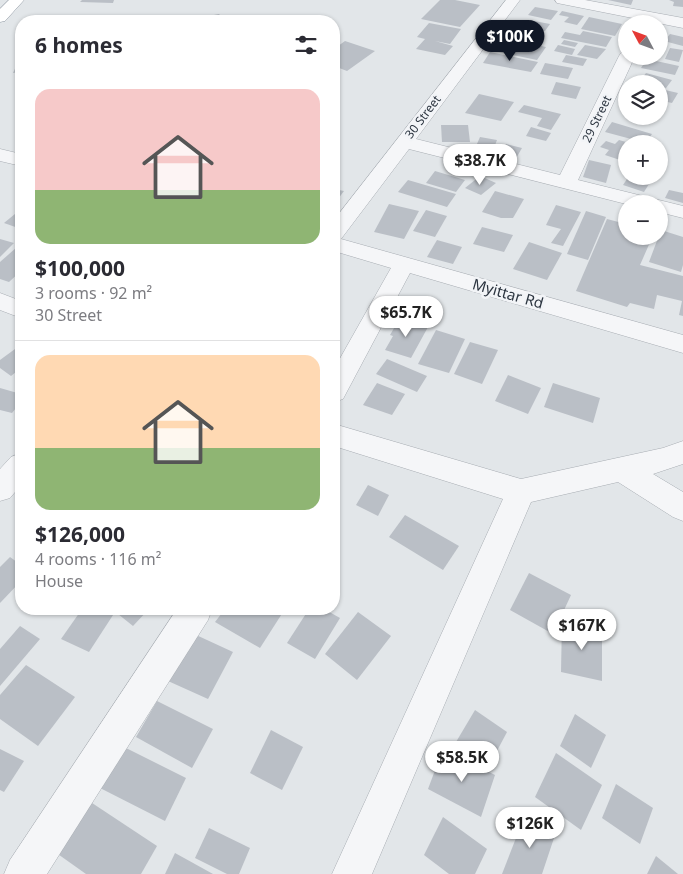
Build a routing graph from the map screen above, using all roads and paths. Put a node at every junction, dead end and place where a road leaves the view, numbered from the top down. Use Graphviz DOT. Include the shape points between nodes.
graph roads {
  1 [pos="18,0"];
  2 [pos="513,0"];
  3 [pos="562,0"];
  4 [pos="653,0"];
  5 [pos="624,15"];
  6 [pos="646,15"];
  7 [pos="0,18"];
  8 [pos="668,22"];
  9 [pos="683,23"];
  10 [pos="623,65"];
  11 [pos="404,142"];
  12 [pos="0,155"];
  13 [pos="15,159"];
  14 [pos="566,182"];
  15 [pos="618,195"];
  16 [pos="668,208"];
  17 [pos="683,212"];
  18 [pos="340,226"];
  19 [pos="340,246"];
  20 [pos="404,264"];
  21 [pos="0,301"];
  22 [pos="15,307"];
  23 [pos="683,344"];
  24 [pos="340,381"];
  25 [pos="340,437"];
  26 [pos="683,452"];
  27 [pos="622,469"];
  28 [pos="15,472"];
  29 [pos="0,489"];
  30 [pos="521,492"];
  31 [pos="683,508"];
  32 [pos="192,615"];
  33 [pos="24,874"];
  34 [pos="352,874"];
  1 -- 7 [label="highway"];
  2 -- 11 [label="street, 30 Street"];
  3 -- 5 [label="street"];
  4 -- 6 [label="street"];
  8 -- 9 [label="street"];
  10 -- 14 [label="street, 29 Street"];
  11 -- 14 [label="street"];
  11 -- 18 [label="street, 30 Street"];
  12 -- 13 [label="street"];
  14 -- 15 [label="street"];
  16 -- 17 [label="street"];
  19 -- 20 [label="street, Myittar Rd"];
  20 -- 23 [label="street, Myittar Rd"];
  20 -- 24 [label="street"];
  21 -- 22 [label="street"];
  25 -- 30 [label="street"];
  26 -- 27 [label="street"];
  27 -- 30 [label="street"];
  27 -- 31 [label="street"];
  28 -- 29 [label="street"];
  30 -- 34 [label="street"];
  32 -- 33 [label="street"];
}
